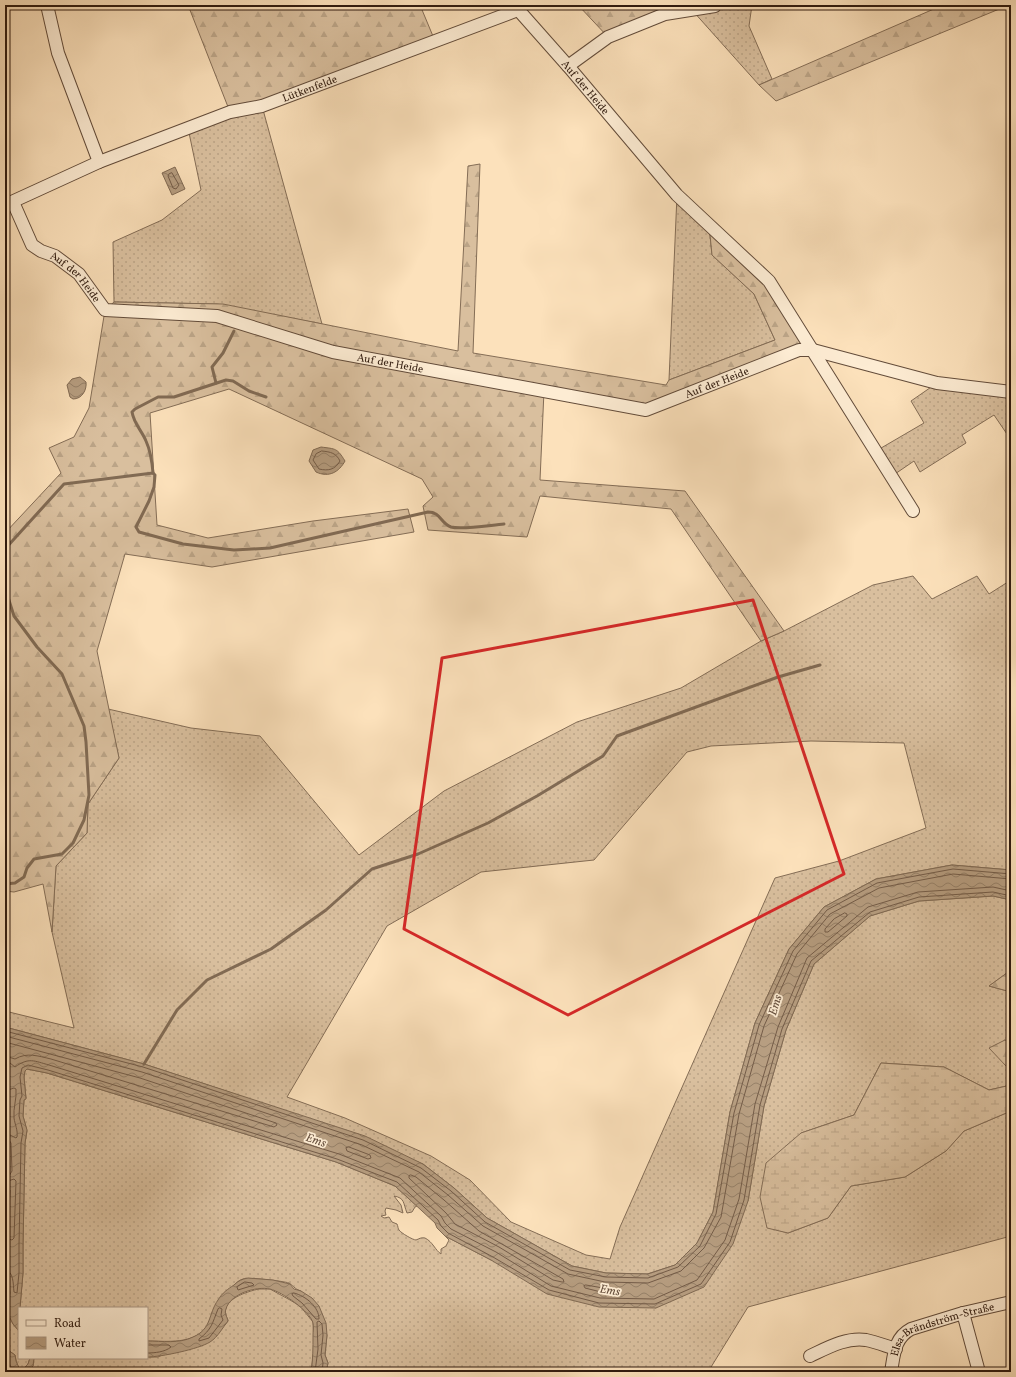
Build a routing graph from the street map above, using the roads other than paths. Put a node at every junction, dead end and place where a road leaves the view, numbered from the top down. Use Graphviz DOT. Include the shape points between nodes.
graph roads {
  1 [pos="47,5"];
  2 [pos="715,6"];
  3 [pos="516,7"];
  4 [pos="568,66"];
  5 [pos="99,162"];
  6 [pos="9,203"];
  7 [pos="813,350"];
  8 [pos="1011,392"];
  9 [pos="913,511"];
  10 [pos="1011,1302"];
  11 [pos="963,1313"];
  12 [pos="896,1349"];
  13 [pos="810,1356"];
  14 [pos="891,1372"];
  15 [pos="979,1372"];
  1 -- 5 [label="street" via="58,54"];
  2 -- 4 [label="street" via="665,14 608,37"];
  3 -- 4 [label="street, Auf der Heide"];
  3 -- 5 [label="street, Lütkenfelde" via="262,106 230,112"];
  4 -- 7 [label="street, Auf der Heide" via="677,195 770,281"];
  5 -- 6 [label="street, Lütkenfelde"];
  6 -- 7 [label="street, Auf der Heide" via="32,245 55,256 79,274 105,310 217,316 333,352 646,410 798,350"];
  7 -- 8 [label="street, Auf der Heide" via="937,383"];
  7 -- 9 [label="street, Auf der Heide"];
  10 -- 11 [label="street, Elsa-Brändström-Straße"];
  11 -- 12 [label="street, Elsa-Brändström-Straße" via="904,1332 898,1340"];
  11 -- 15 [label="street"];
  12 -- 13 [label="street" via="865,1340 848,1341"];
  12 -- 14 [label="street, Elsa-Brändström-Straße"];
}
